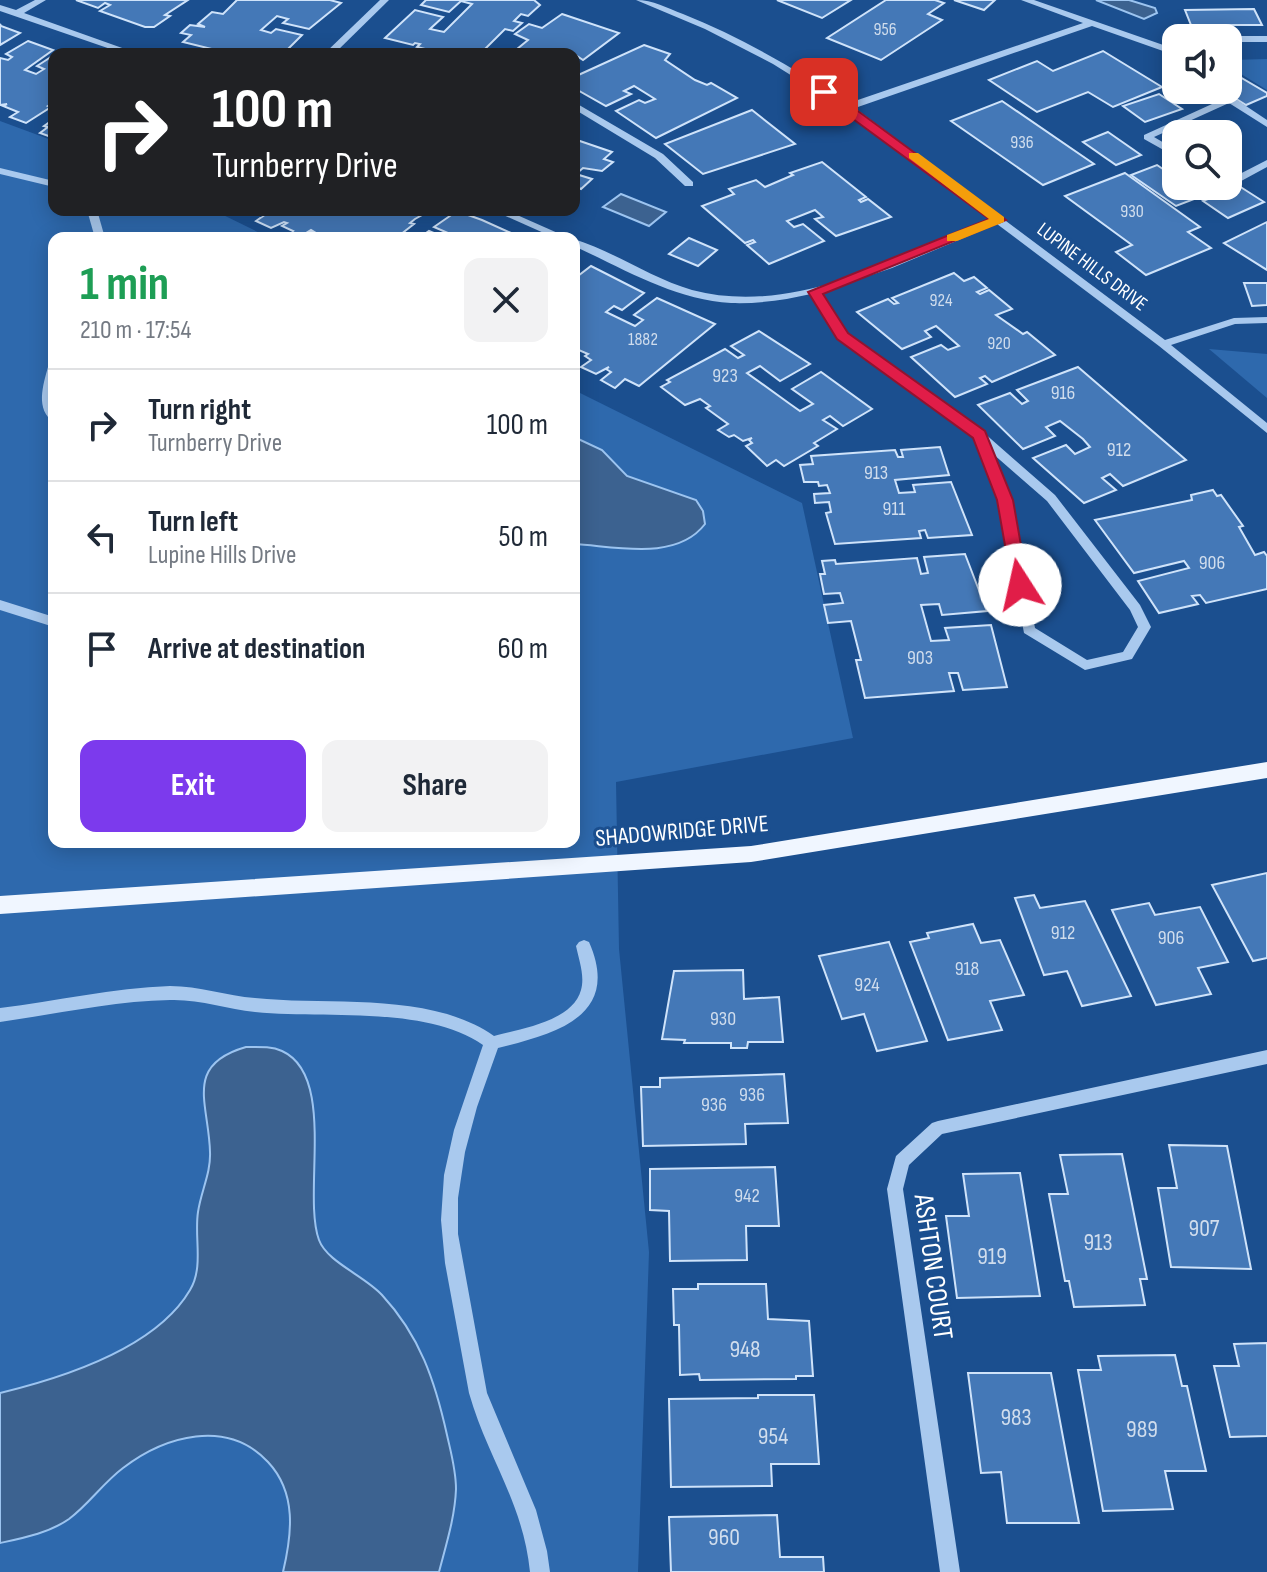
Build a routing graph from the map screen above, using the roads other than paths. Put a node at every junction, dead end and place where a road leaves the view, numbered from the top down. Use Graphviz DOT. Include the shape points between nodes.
graph roads {
  1 [pos="42,0"];
  2 [pos="385,0"];
  3 [pos="640,0"];
  4 [pos="1025,0"];
  5 [pos="0,8"];
  6 [pos="16,14"];
  7 [pos="1092,23"];
  8 [pos="1242,39"];
  9 [pos="1267,39"];
  10 [pos="1162,45"];
  11 [pos="116,48"];
  12 [pos="335,48"];
  13 [pos="1219,104"];
  14 [pos="1234,104"];
  15 [pos="848,107"];
  16 [pos="580,109"];
  17 [pos="1184,120"];
  18 [pos="1267,124"];
  19 [pos="1162,130"];
  20 [pos="1162,146"];
  21 [pos="1267,163"];
  22 [pos="0,171"];
  23 [pos="1242,176"];
  24 [pos="48,183"];
  25 [pos="689,184"];
  26 [pos="511,216"];
  27 [pos="999,220"];
  28 [pos="550,232"];
  29 [pos="580,245"];
  30 [pos="815,292"];
  31 [pos="1267,320"];
  32 [pos="1163,344"];
  33 [pos="1267,429"];
  34 [pos="979,435"];
  35 [pos="0,605"];
  36 [pos="48,620"];
  37 [pos="1267,770"];
  38 [pos="0,905"];
  39 [pos="584,946"];
  40 [pos="0,1015"];
  41 [pos="492,1043"];
  42 [pos="1267,1057"];
  43 [pos="540,1572"];
  44 [pos="950,1572"];
  1 -- 6 [label="street"];
  2 -- 12 [label="street"];
  3 -- 15 [label="street, LUPINE HILLS DRIVE" via="708,27"];
  4 -- 7 [label="street"];
  5 -- 6 [label="street"];
  6 -- 11 [label="street"];
  7 -- 10 [label="street"];
  7 -- 15 [label="street"];
  8 -- 9 [label="street"];
  13 -- 17 [label="street"];
  14 -- 18 [label="street"];
  15 -- 27 [label="street, LUPINE HILLS DRIVE"];
  16 -- 25 [label="street" via="659,156"];
  19 -- 20 [label="street" via="1147,137"];
  21 -- 23 [label="street"];
  22 -- 24 [label="street"];
  26 -- 28 [label="street"];
  27 -- 30 [label="street"];
  27 -- 32 [label="street, LUPINE HILLS DRIVE"];
  29 -- 30 [label="street" via="692,293 752,302"];
  30 -- 34 [label="street" via="842,336"];
  31 -- 32 [label="street" via="1234,321"];
  32 -- 33 [label="street, LUPINE HILLS DRIVE"];
  34 -- 34 [label="street" via="1005,500 1029,630 1085,665 1127,656 1145,627 1135,608 1051,498"];
  35 -- 36 [label="street"];
  37 -- 38 [label="main road, SHADOWRIDGE DRIVE" via="751,854"];
  39 -- 41 [label="street" via="587,996 574,1012 551,1026"];
  40 -- 41 [label="street" via="172,992 252,1005 419,1016 477,1030"];
  41 -- 43 [label="street" via="459,1150 449,1222 474,1378 521,1493"];
  42 -- 44 [label="street, ASHTON COURT" via="938,1128 902,1161 895,1189"];
}
